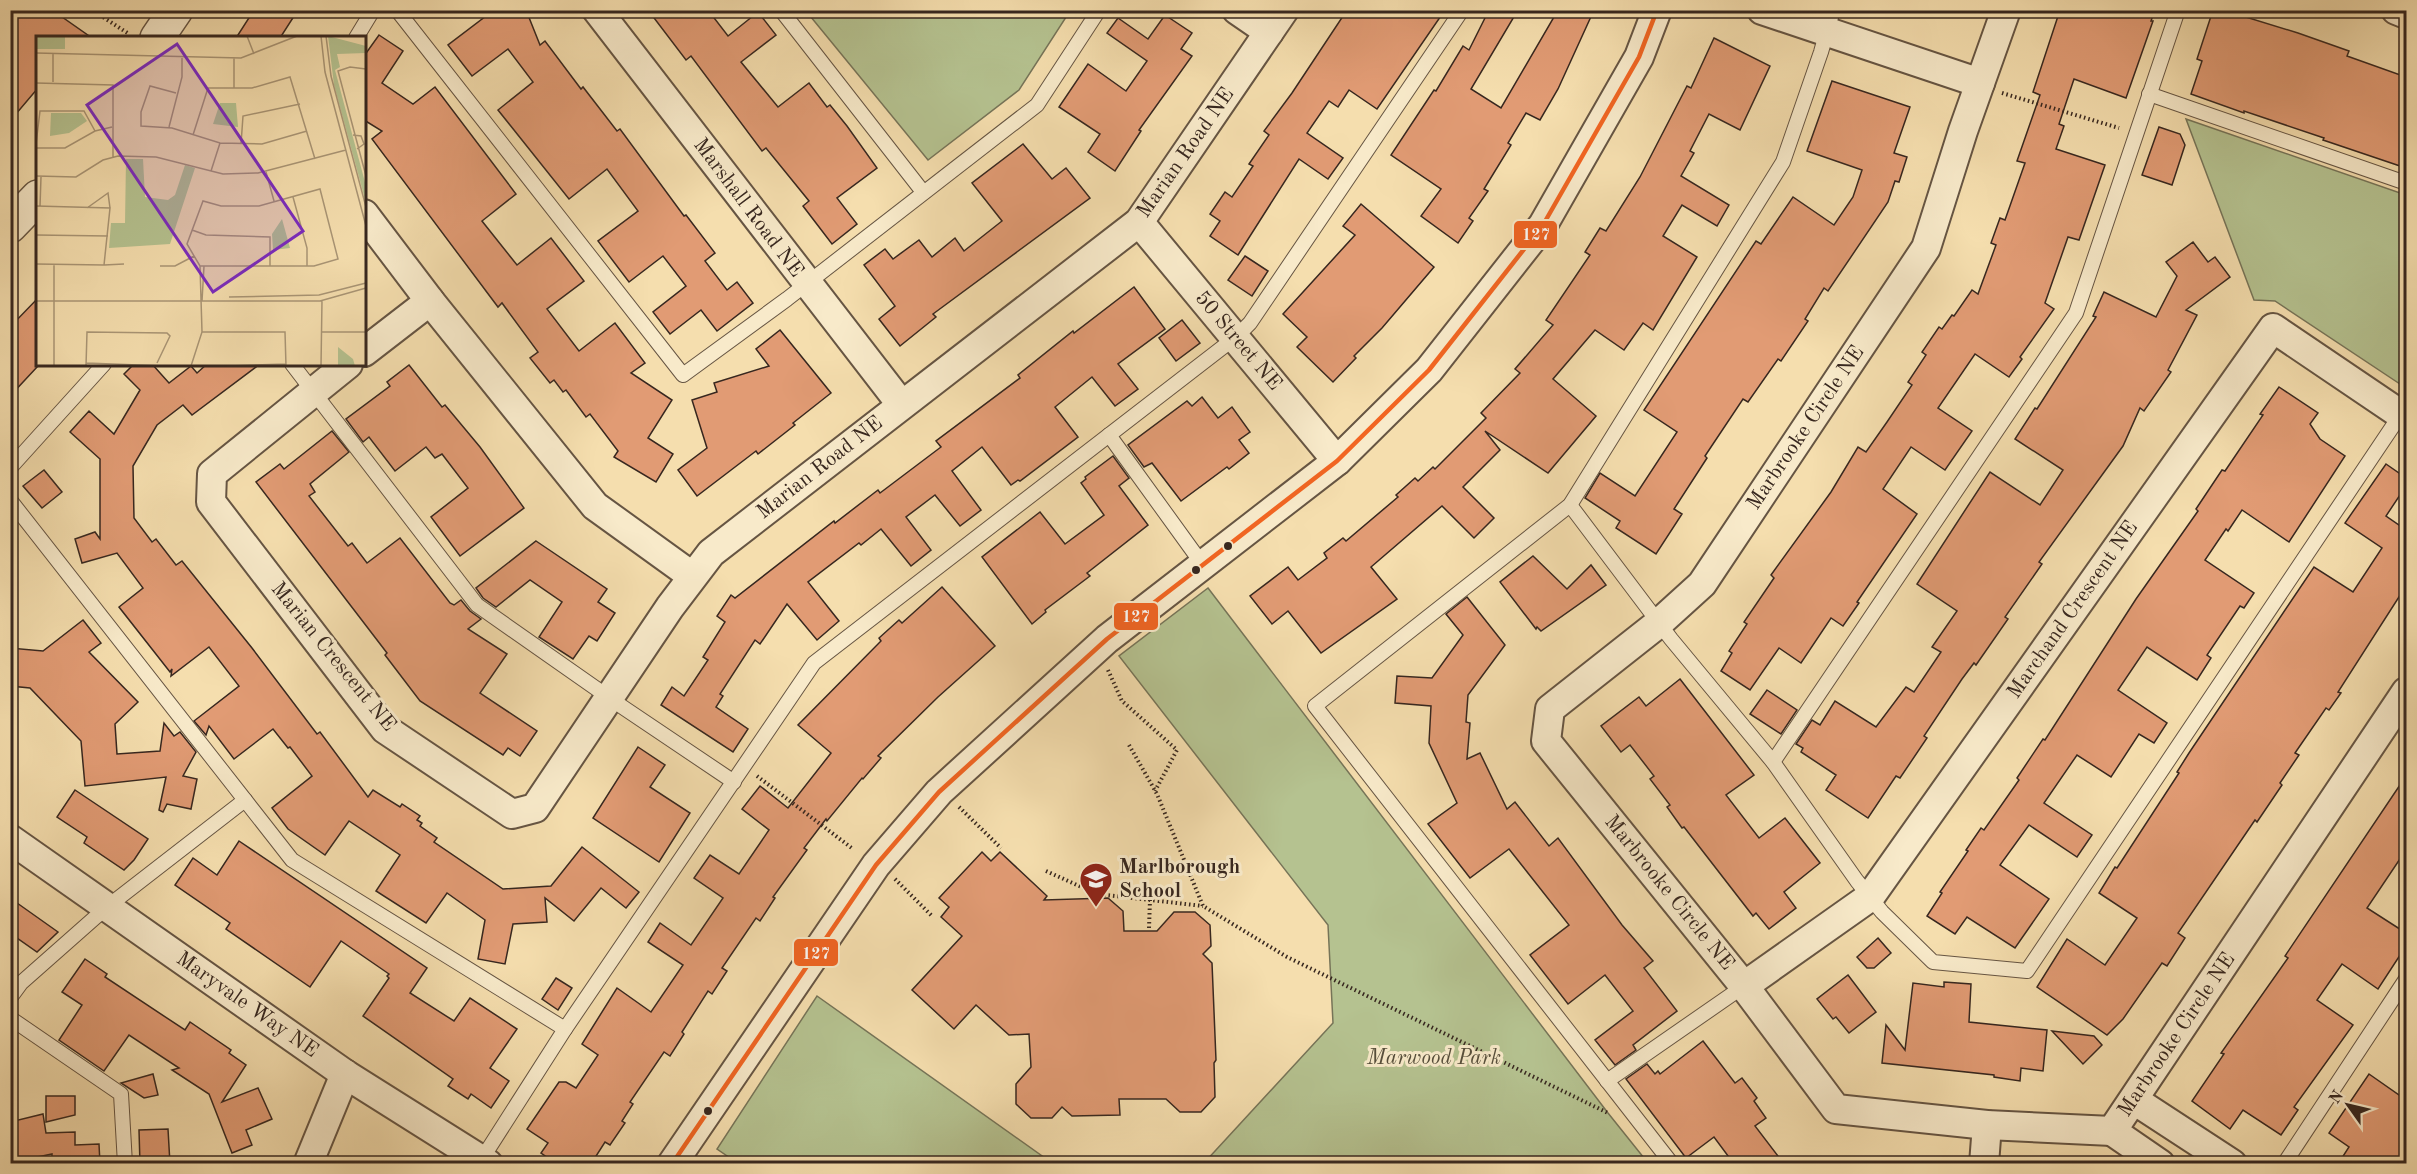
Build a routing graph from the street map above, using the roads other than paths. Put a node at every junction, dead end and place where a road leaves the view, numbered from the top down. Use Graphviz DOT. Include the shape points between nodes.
graph roads {
  1 [pos="176,10"];
  2 [pos="373,10"];
  3 [pos="397,10"];
  4 [pos="597,10"];
  5 [pos="781,10"];
  6 [pos="1099,10"];
  7 [pos="1237,10"];
  8 [pos="1462,10"];
  9 [pos="1657,10"];
  10 [pos="1762,10"];
  11 [pos="2006,10"];
  12 [pos="2178,10"];
  13 [pos="2396,10"];
  14 [pos="2406,14"];
  15 [pos="1276,21"];
  16 [pos="1830,21"];
  17 [pos="158,36"];
  18 [pos="357,36"];
  19 [pos="1980,82"];
  20 [pos="2149,94"];
  21 [pos="2406,183"];
  22 [pos="923,192"];
  23 [pos="36,199"];
  24 [pos="366,217"];
  25 [pos="1139,222"];
  26 [pos="10,226"];
  27 [pos="806,284"];
  28 [pos="430,301"];
  29 [pos="1236,337"];
  30 [pos="366,350"];
  31 [pos="102,366"];
  32 [pos="294,366"];
  33 [pos="346,366"];
  34 [pos="314,392"];
  35 [pos="901,404"];
  36 [pos="2404,413"];
  37 [pos="1109,435"];
  38 [pos="1337,461"];
  39 [pos="10,468"];
  40 [pos="10,500"];
  41 [pos="1570,505"];
  42 [pos="1203,565"];
  43 [pos="692,576"];
  44 [pos="1659,623"];
  45 [pos="2406,692"];
  46 [pos="609,698"];
  47 [pos="1773,762"];
  48 [pos="734,782"];
  49 [pos="245,800"];
  50 [pos="10,839"];
  51 [pos="1869,897"];
  52 [pos="107,907"];
  53 [pos="2406,979"];
  54 [pos="1744,986"];
  55 [pos="10,998"];
  56 [pos="10,1018"];
  57 [pos="566,1029"];
  58 [pos="345,1074"];
  59 [pos="1607,1080"];
  60 [pos="2134,1100"];
  61 [pos="1987,1125"];
  62 [pos="2112,1131"];
  63 [pos="483,1162"];
  64 [pos="125,1164"];
  65 [pos="308,1164"];
  66 [pos="672,1164"];
  67 [pos="1672,1164"];
  68 [pos="1984,1164"];
  69 [pos="2160,1164"];
  70 [pos="2232,1164"];
  71 [pos="2284,1164"];
  1 -- 17 [label="street"];
  2 -- 18 [label="lane"];
  3 -- 27 [label="lane" via="683,375"];
  4 -- 27 [label="street, Marshall Road NE"];
  5 -- 22 [label="lane"];
  6 -- 22 [label="lane" via="1036,105"];
  7 -- 15 [label="street"];
  8 -- 29 [label="lane" via="1253,319"];
  9 -- 38 [label="street" via="1639,57 1542,225 1429,370"];
  10 -- 16 [label="street"];
  11 -- 19 [label="street, Marbrooke Circle NE"];
  12 -- 20 [label="lane"];
  13 -- 14 [label="street"];
  15 -- 25 [label="street, Marian Road NE"];
  16 -- 19 [label="street"];
  16 -- 41 [label="lane" via="1783,162"];
  19 -- 44 [label="street, Marbrooke Circle NE" via="1926,248 1702,584"];
  20 -- 21 [label="lane"];
  20 -- 47 [label="lane" via="2076,313"];
  22 -- 27 [label="lane"];
  23 -- 26 [label="street"];
  24 -- 28 [label="street"];
  25 -- 29 [label="street, 50 Street NE"];
  25 -- 35 [label="street, Marian Road NE"];
  27 -- 35 [label="street, Marshall Road NE"];
  28 -- 30 [label="street"];
  28 -- 43 [label="street" via="595,506"];
  29 -- 37 [label="lane"];
  29 -- 38 [label="street, 50 Street NE"];
  31 -- 39 [label="lane"];
  32 -- 34 [label="lane"];
  33 -- 34 [label="street, Marian Crescent NE"];
  34 -- 46 [label="lane" via="477,605"];
  34 -- 46 [label="street, Marian Crescent NE" via="212,474 211,502 385,729 512,814 535,808"];
  35 -- 43 [label="street, Marian Road NE" via="711,553"];
  36 -- 51 [label="street, Marchand Crescent NE" via="2273,328"];
  36 -- 51 [label="lane" via="2027,971 1933,962"];
  37 -- 42 [label="lane"];
  37 -- 48 [label="lane" via="814,663"];
  38 -- 42 [label="street"];
  40 -- 49 [label="lane"];
  41 -- 44 [label="lane"];
  41 -- 59 [label="lane" via="1315,706"];
  42 -- 66 [label="street" via="1094,651 939,792 876,865"];
  43 -- 46 [label="street, Marian Crescent NE"];
  44 -- 47 [label="lane"];
  44 -- 54 [label="street, Marbrooke Circle NE" via="1550,709 1546,741"];
  45 -- 60 [label="street, Marbrooke Circle NE"];
  46 -- 48 [label="lane"];
  47 -- 51 [label="lane"];
  48 -- 57 [label="lane"];
  49 -- 52 [label="lane"];
  49 -- 57 [label="lane" via="292,860"];
  50 -- 52 [label="street, Maryvale Way NE"];
  51 -- 54 [label="street, Marchand Crescent NE"];
  52 -- 55 [label="lane" via="21,983"];
  52 -- 58 [label="street, Maryvale Way NE"];
  53 -- 71 [label="lane"];
  54 -- 59 [label="lane"];
  54 -- 61 [label="street, Marbrooke Circle NE" via="1836,1109"];
  56 -- 64 [label="lane" via="121,1094"];
  57 -- 63 [label="lane"];
  58 -- 63 [label="street, Maryvale Way NE"];
  58 -- 65 [label="street"];
  59 -- 67 [label="lane"];
  60 -- 62 [label="street, Marbrooke Circle NE"];
  60 -- 70 [label="street"];
  61 -- 62 [label="street, Marbrooke Circle NE"];
  61 -- 68 [label="street"];
  62 -- 69 [label="street"];
}
